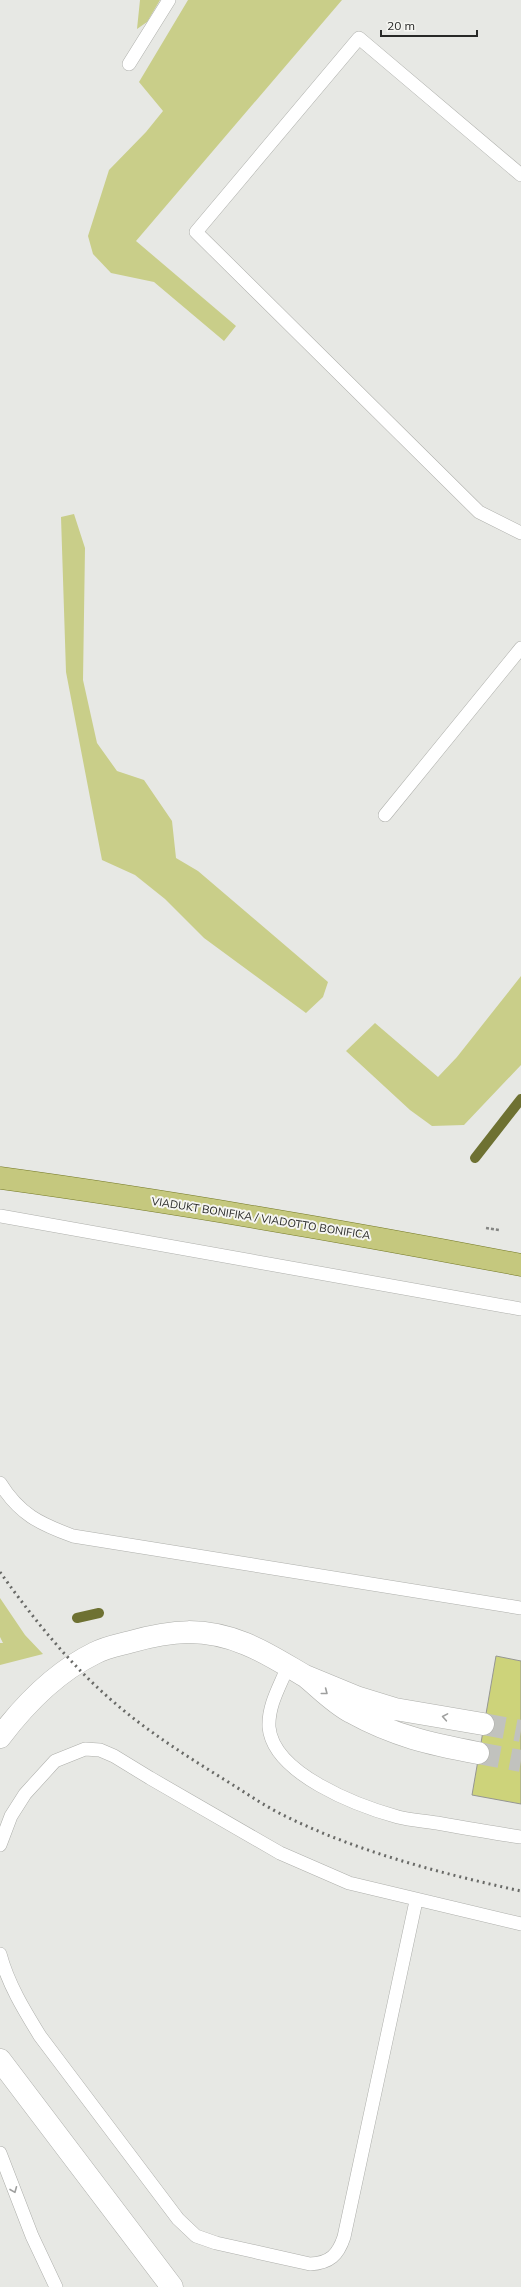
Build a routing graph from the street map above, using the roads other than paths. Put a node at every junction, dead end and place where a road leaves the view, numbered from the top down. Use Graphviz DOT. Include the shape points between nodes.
graph roads {
  1 [pos="170,0"];
  2 [pos="129,64"];
  3 [pos="521,174"];
  4 [pos="521,533"];
  5 [pos="521,648"];
  6 [pos="385,815"];
  7 [pos="0,1178"];
  8 [pos="0,1216"];
  9 [pos="521,1266"];
  10 [pos="521,1309"];
  11 [pos="0,1483"];
  12 [pos="521,1608"];
  13 [pos="297,1671"];
  14 [pos="483,1724"];
  15 [pos="0,1737"];
  16 [pos="478,1753"];
  17 [pos="521,1837"];
  18 [pos="0,1845"];
  19 [pos="416,1901"];
  20 [pos="521,1924"];
  21 [pos="0,1954"];
  22 [pos="0,2060"];
  23 [pos="0,2153"];
  24 [pos="56,2287"];
  25 [pos="172,2287"];
  1 -- 2 [label="lane"];
  3 -- 4 [label="lane" via="359,38 196,232 479,512"];
  5 -- 6 [label="lane"];
  7 -- 9 [label="main road, VIADUKT BONIFIKA / VIADOTTO BONIFICA" via="348,1232"];
  8 -- 10 [label="lane"];
  11 -- 12 [label="lane" via="10,1500 26,1514 49,1527 73,1536"];
  14 -- 13 [label="street, one-way" via="395,1708 356,1697"];
  13 -- 15 [label="street" via="247,1644 228,1638 185,1631 162,1633 97,1652 76,1664 15,1717"];
  13 -- 16 [label="street, one-way" via="350,1711 392,1731 422,1742"];
  13 -- 17 [label="lane" via="270,1707 269,1727 273,1744 285,1760 310,1779 347,1798 398,1817"];
  18 -- 19 [label="lane" via="11,1816 25,1794 55,1761 85,1749 100,1750 280,1853 349,1883"];
  19 -- 20 [label="lane"];
  19 -- 21 [label="lane" via="344,2237 340,2250 332,2259 321,2263 310,2264 216,2244 196,2236 178,2219 40,2036 20,2004"];
  22 -- 25 [label="street"];
  23 -- 24 [label="lane, one-way" via="32,2236"];
}
